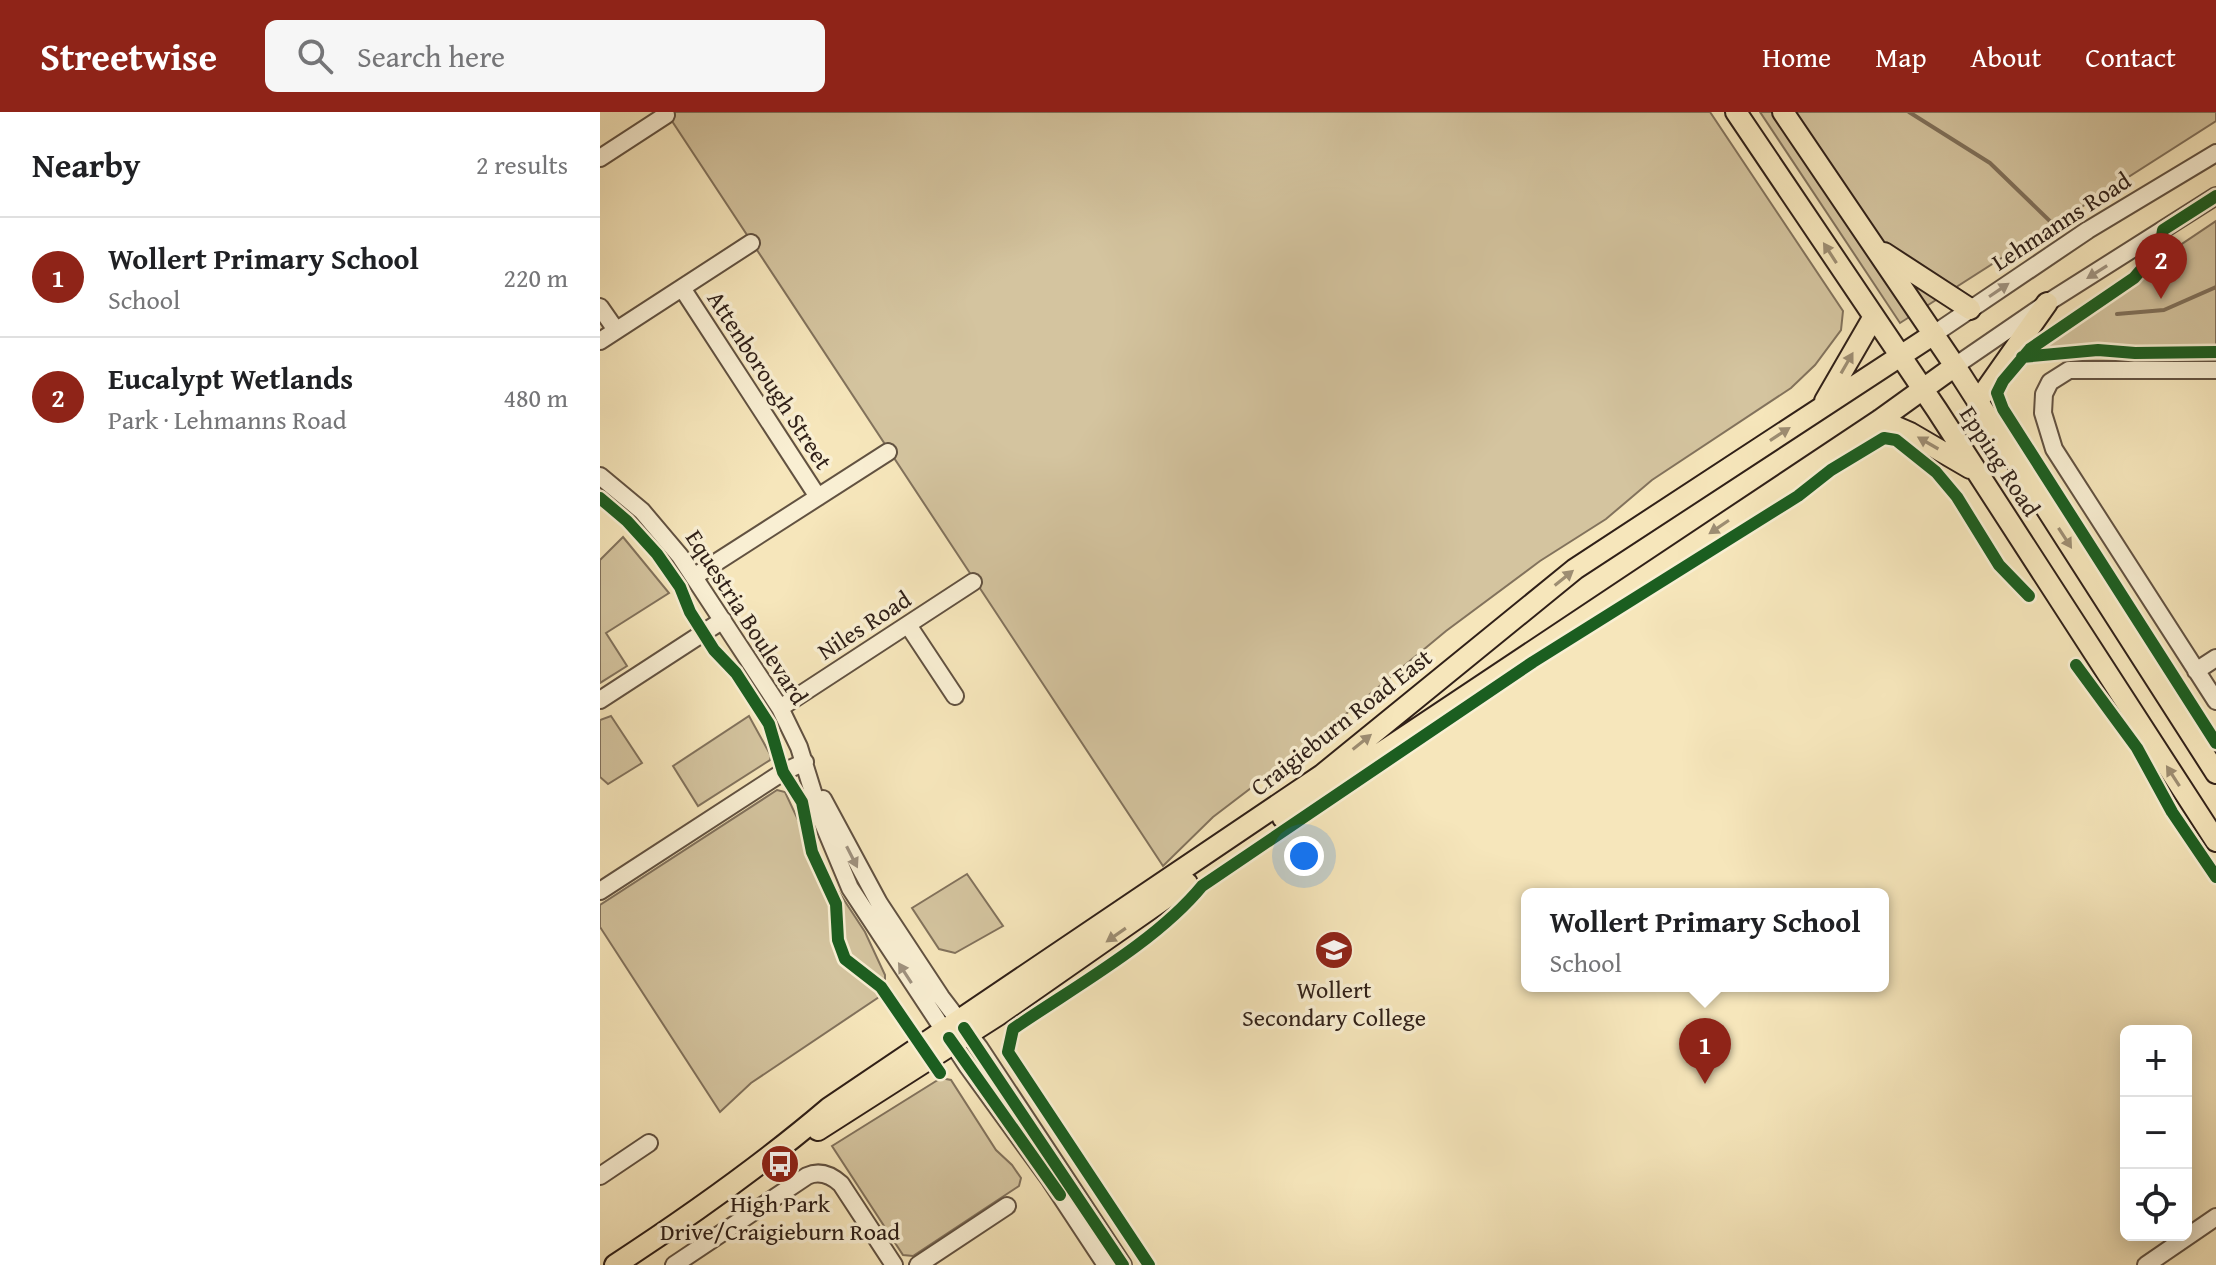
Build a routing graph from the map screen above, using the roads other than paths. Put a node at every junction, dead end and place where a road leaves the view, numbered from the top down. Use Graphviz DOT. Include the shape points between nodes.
graph roads {
  1 [pos="1736,112"];
  2 [pos="1783,112"];
  3 [pos="666,115"];
  4 [pos="2216,153"];
  5 [pos="600,156"];
  6 [pos="2216,196"];
  7 [pos="751,243"];
  8 [pos="1874,246"];
  9 [pos="682,288"];
  10 [pos="2047,303"];
  11 [pos="600,307"];
  12 [pos="1970,309"];
  13 [pos="1873,318"];
  14 [pos="616,330"];
  15 [pos="1934,334"];
  16 [pos="600,341"];
  17 [pos="1900,356"];
  18 [pos="1955,366"];
  19 [pos="2216,370"];
  20 [pos="1923,389"];
  21 [pos="1978,401"];
  22 [pos="1822,407"];
  23 [pos="1880,420"];
  24 [pos="888,452"];
  25 [pos="1973,470"];
  26 [pos="600,476"];
  27 [pos="818,497"];
  28 [pos="695,576"];
  29 [pos="973,582"];
  30 [pos="723,620"];
  31 [pos="908,625"];
  32 [pos="2216,658"];
  33 [pos="2196,671"];
  34 [pos="955,696"];
  35 [pos="600,700"];
  36 [pos="2216,701"];
  37 [pos="780,708"];
  38 [pos="805,762"];
  39 [pos="2216,773"];
  40 [pos="2216,841"];
  41 [pos="603,883"];
  42 [pos="956,1032"];
  43 [pos="649,1143"];
  44 [pos="600,1176"];
  45 [pos="1007,1206"];
  46 [pos="2216,1217"];
  47 [pos="683,1263"];
  48 [pos="615,1265"];
  49 [pos="894,1265"];
  50 [pos="918,1265"];
  51 [pos="1106,1265"];
  52 [pos="1123,1265"];
  53 [pos="2146,1265"];
  13 -- 1 [label="main road, Epping Road, one-way"];
  2 -- 8 [label="main road, Epping Road"];
  3 -- 5 [label="street"];
  12 -- 4 [label="street, Lehmanns Road, one-way"];
  6 -- 10 [label="street, one-way"];
  7 -- 9 [label="street"];
  8 -- 12 [label="main road"];
  8 -- 15 [label="main road, Epping Road"];
  9 -- 14 [label="street"];
  9 -- 27 [label="street, Attenborough Street"];
  10 -- 18 [label="street"];
  10 -- 21 [label="main road"];
  11 -- 14 [label="street"];
  12 -- 15 [label="street, Lehmanns Road"];
  13 -- 17 [label="main road, Epping Road"];
  22 -- 13 [label="main road, one-way"];
  14 -- 16 [label="street"];
  15 -- 17 [label="main road, Craigieburn Road East"];
  15 -- 18 [label="main road, Epping Road"];
  17 -- 20 [label="main road, Epping Road"];
  17 -- 22 [label="main road, Craigieburn Road East"];
  18 -- 20 [label="main road, Craigieburn Road East"];
  18 -- 21 [label="main road, Epping Road"];
  19 -- 33 [label="street, Epping Road" via="2069,370 2050,382 2044,394 2043,413 2059,461"];
  20 -- 23 [label="main road, Craigieburn Road East"];
  20 -- 25 [label="main road, Epping Road"];
  21 -- 39 [label="main road, Epping Road, one-way"];
  42 -- 22 [label="main road, Craigieburn Road East, one-way" via="1322,775 1575,569"];
  25 -- 23 [label="main road, one-way"];
  23 -- 42 [label="main road, Craigieburn Road East, one-way" via="1122,931"];
  24 -- 27 [label="street"];
  40 -- 25 [label="main road, Epping Road, one-way"];
  26 -- 28 [label="street, Equestria Boulevard" via="642,511"];
  27 -- 28 [label="street"];
  28 -- 30 [label="street, Equestria Boulevard"];
  29 -- 31 [label="street, Niles Road"];
  30 -- 35 [label="street"];
  30 -- 37 [label="street, Equestria Boulevard"];
  31 -- 34 [label="street"];
  31 -- 37 [label="street, Niles Road"];
  32 -- 33 [label="street"];
  33 -- 36 [label="street, Epping Road"];
  37 -- 38 [label="street, Equestria Boulevard"];
  38 -- 41 [label="street"];
  38 -- 42 [label="street, Equestria Boulevard" via="850,888"];
  42 -- 48 [label="main road, Craigieburn Road East" via="829,1108 691,1215"];
  42 -- 51 [label="street"];
  42 -- 52 [label="street"];
  43 -- 44 [label="street"];
  45 -- 50 [label="street"];
  46 -- 53 [label="street"];
  47 -- 49 [label="street" via="817,1173 841,1184"];
}
